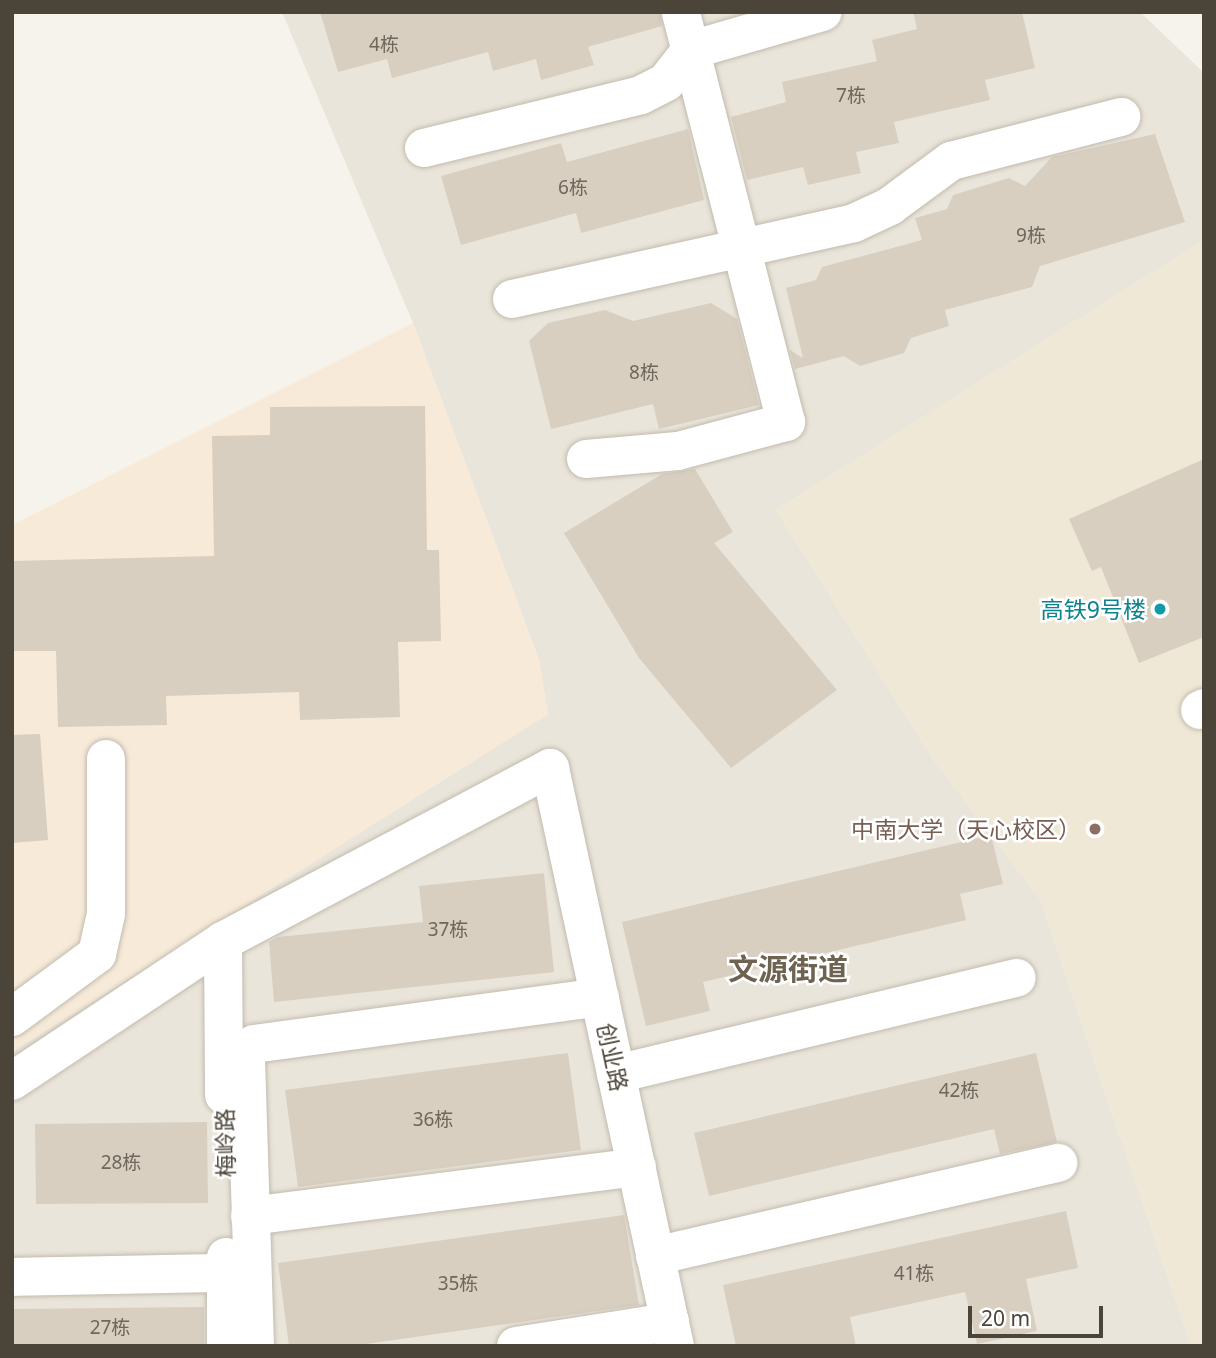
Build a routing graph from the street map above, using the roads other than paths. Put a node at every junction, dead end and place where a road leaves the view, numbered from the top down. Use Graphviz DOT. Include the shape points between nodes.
graph roads {
  1 [pos="681,12"];
  2 [pos="823,12"];
  3 [pos="691,50"];
  4 [pos="1121,117"];
  5 [pos="424,148"];
  6 [pos="742,251"];
  7 [pos="512,299"];
  8 [pos="586,459"];
  9 [pos="106,759"];
  10 [pos="223,941"];
  11 [pos="1017,978"];
  12 [pos="600,997"];
  13 [pos="12,1017"];
  14 [pos="616,1074"];
  15 [pos="12,1080"];
  16 [pos="1058,1163"];
  17 [pos="637,1167"];
  18 [pos="250,1216"];
  19 [pos="655,1256"];
  20 [pos="226,1273"];
  21 [pos="12,1277"];
  22 [pos="673,1334"];
  23 [pos="226,1346"];
  24 [pos="255,1346"];
  25 [pos="516,1346"];
  1 -- 3 [label="street"];
  2 -- 3 [label="street"];
  3 -- 5 [label="street" via="666,82 642,95"];
  3 -- 6 [label="street"];
  4 -- 6 [label="street" via="951,161 890,206 854,223"];
  6 -- 7 [label="street"];
  6 -- 8 [label="street" via="786,422 678,451"];
  9 -- 13 [label="street" via="106,914 97,954"];
  10 -- 12 [label="street, 创业路" via="550,768"];
  10 -- 15 [label="street"];
  10 -- 20 [label="street, 梅岭路"];
  11 -- 14 [label="street"];
  12 -- 14 [label="street, 创业路"];
  12 -- 18 [label="street" via="268,1038 254,1044 246,1056"];
  14 -- 17 [label="street, 创业路"];
  16 -- 19 [label="street"];
  17 -- 18 [label="street"];
  17 -- 19 [label="street, 创业路"];
  18 -- 24 [label="street"];
  19 -- 22 [label="street, 创业路"];
  20 -- 21 [label="street"];
  20 -- 23 [label="street, 梅岭路"];
  22 -- 25 [label="street"];
}
